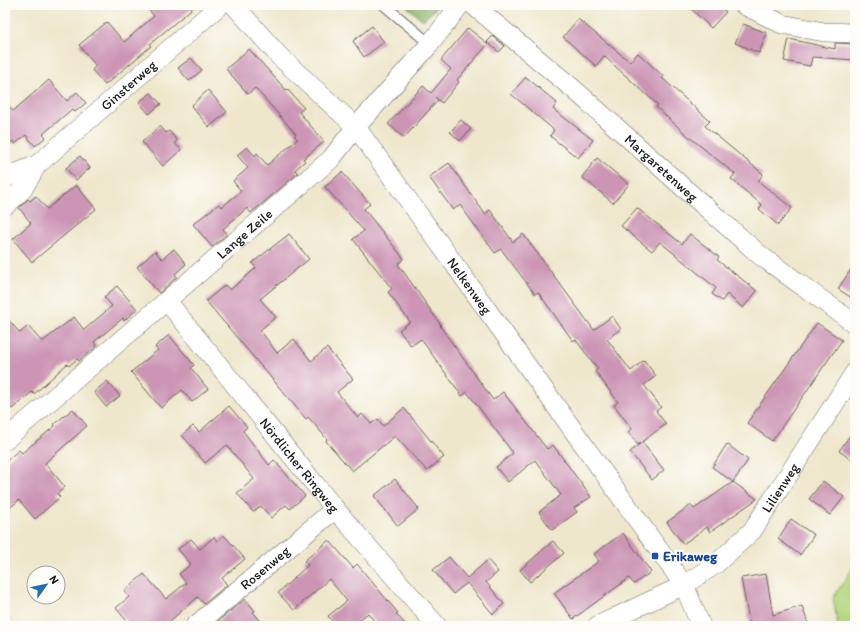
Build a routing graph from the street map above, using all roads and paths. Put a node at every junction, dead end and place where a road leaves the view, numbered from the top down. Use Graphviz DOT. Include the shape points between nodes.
graph roads {
  1 [pos="220,5"];
  2 [pos="234,5"];
  3 [pos="384,5"];
  4 [pos="460,5"];
  5 [pos="473,5"];
  6 [pos="744,5"];
  7 [pos="855,33"];
  8 [pos="430,44"];
  9 [pos="356,127"];
  10 [pos="37,165"];
  11 [pos="5,179"];
  12 [pos="5,206"];
  13 [pos="167,301"];
  14 [pos="855,324"];
  15 [pos="855,372"];
  16 [pos="5,440"];
  17 [pos="335,509"];
  18 [pos="684,585"];
  19 [pos="194,626"];
  20 [pos="437,626"];
  21 [pos="596,626"];
  22 [pos="701,626"];
  1 -- 10 [label="street, Ginsterweg"];
  2 -- 9 [label="street, Nelkenweg" via="279,56"];
  3 -- 8 [label="lane"];
  4 -- 8 [label="street, Lange Zeile"];
  5 -- 14 [label="street, Margaretenweg" via="577,92 761,256"];
  6 -- 7 [label="street" via="782,24 824,32"];
  8 -- 9 [label="street, Lange Zeile"];
  9 -- 13 [label="street, Lange Zeile" via="331,159"];
  9 -- 18 [label="street, Nelkenweg"];
  10 -- 11 [label="street, Ginsterweg"];
  10 -- 12 [label="street, Ginsterweg" via="23,189"];
  13 -- 16 [label="street, Lange Zeile"];
  13 -- 17 [label="street, Nördlicher Ringweg"];
  15 -- 18 [label="street, Lilienweg" via="752,531 716,564"];
  17 -- 19 [label="street, Rosenweg"];
  17 -- 20 [label="street, Nördlicher Ringweg"];
  18 -- 21 [label="street, Lilienweg"];
  18 -- 22 [label="street"];
}
